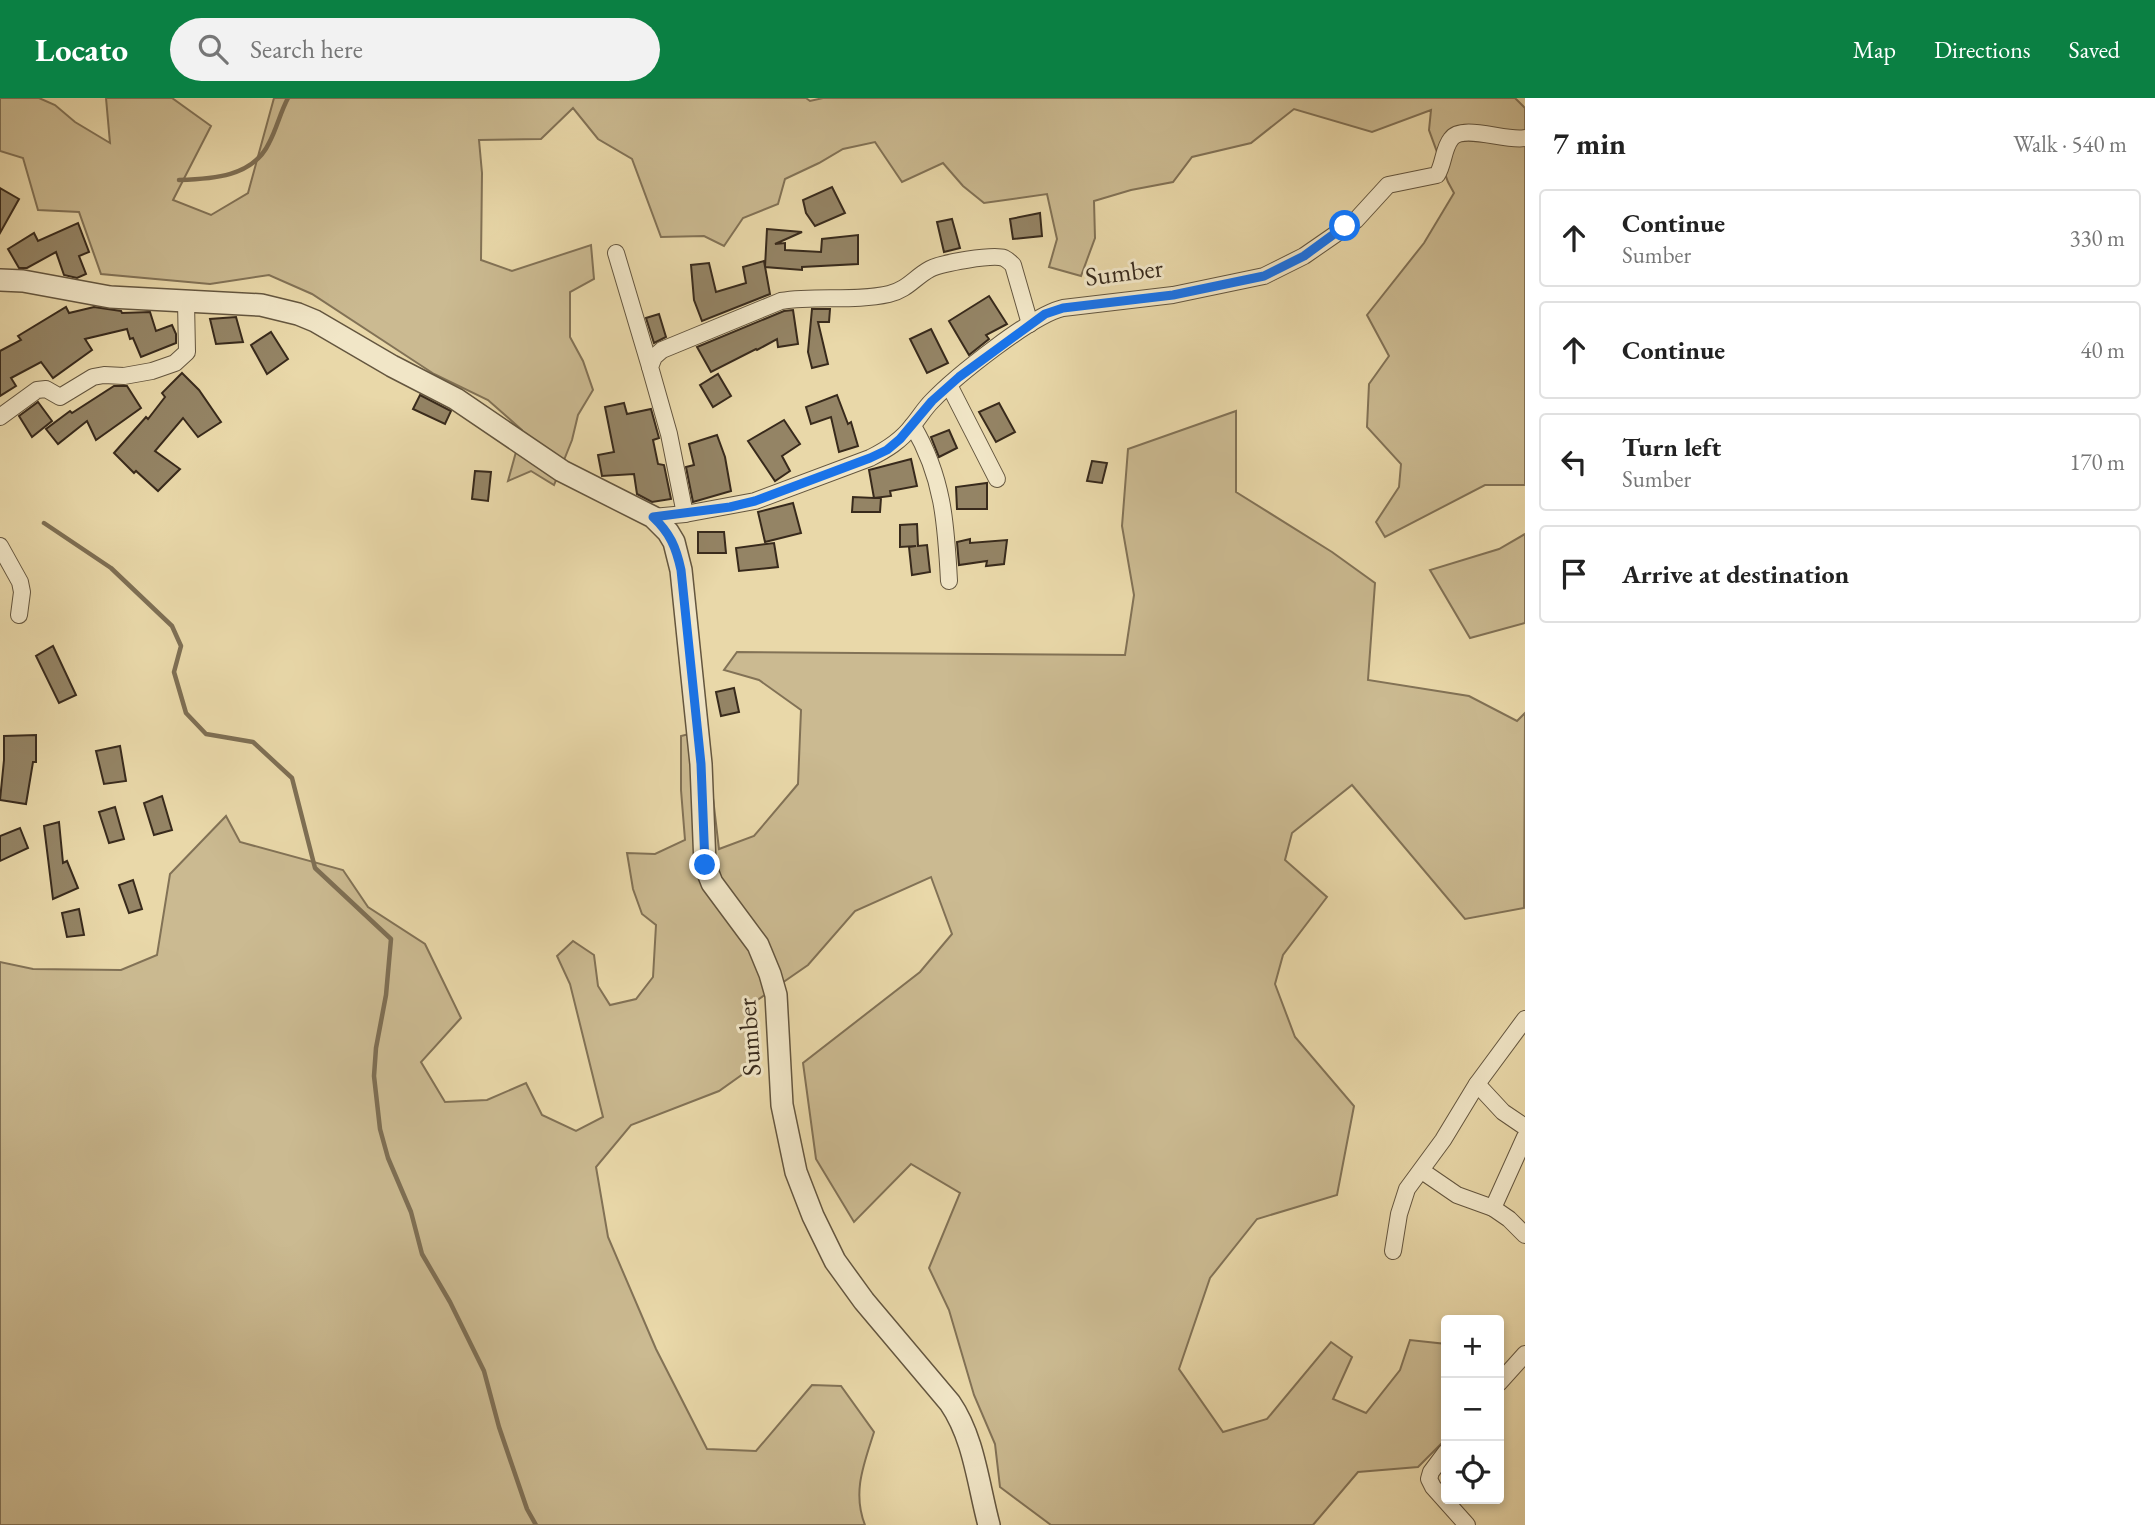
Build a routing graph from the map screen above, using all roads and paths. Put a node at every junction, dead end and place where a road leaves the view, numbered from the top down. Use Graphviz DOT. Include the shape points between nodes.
graph roads {
  1 [pos="1525,138"];
  2 [pos="616,253"];
  3 [pos="0,280"];
  4 [pos="186,302"];
  5 [pos="1030,324"];
  6 [pos="650,367"];
  7 [pos="949,385"];
  8 [pos="0,417"];
  9 [pos="913,426"];
  10 [pos="997,479"];
  11 [pos="685,514"];
  12 [pos="653,517"];
  13 [pos="0,546"];
  14 [pos="949,581"];
  15 [pos="19,615"];
  16 [pos="1525,1020"];
  17 [pos="1477,1084"];
  18 [pos="1525,1127"];
  19 [pos="1525,1137"];
  20 [pos="1422,1171"];
  21 [pos="1493,1208"];
  22 [pos="1525,1235"];
  23 [pos="1393,1251"];
  24 [pos="1525,1354"];
  25 [pos="1503,1378"];
  26 [pos="1441,1459"];
  27 [pos="1441,1494"];
  28 [pos="1450,1504"];
  29 [pos="989,1525"];
  30 [pos="1467,1525"];
  1 -- 5 [label="street, Sumber" via="1454,135 1437,174 1388,185 1356,220 1304,256 1264,276 1173,295 1063,308"];
  2 -- 6 [label="street"];
  3 -- 4 [label="street" via="110,297"];
  4 -- 8 [label="street" via="187,352 175,363 141,373 93,377 60,397 47,388 37,390"];
  4 -- 12 [label="street" via="261,305 315,321 456,399 562,471"];
  5 -- 6 [label="street" via="1013,265 994,257 932,268 890,294 781,301 662,350"];
  5 -- 7 [label="street, Sumber"];
  6 -- 11 [label="street"];
  7 -- 9 [label="street, Sumber"];
  7 -- 10 [label="street"];
  9 -- 11 [label="street, Sumber" via="887,450 777,494"];
  9 -- 14 [label="street" via="939,483"];
  11 -- 12 [label="street, Sumber"];
  12 -- 29 [label="street, Sumber" via="674,542 681,570 701,764 705,865 712,883 758,945 774,985 782,1105 796,1172 835,1261 960,1417"];
  13 -- 15 [label="street" via="20,582"];
  16 -- 17 [label="street"];
  17 -- 18 [label="street" via="1503,1112"];
  17 -- 20 [label="street"];
  19 -- 21 [label="street"];
  20 -- 21 [label="street" via="1457,1195"];
  20 -- 23 [label="street" via="1407,1189"];
  21 -- 22 [label="street"];
  24 -- 25 [label="street"];
  26 -- 27 [label="street" via="1429,1479"];
  28 -- 30 [label="street"];
}
